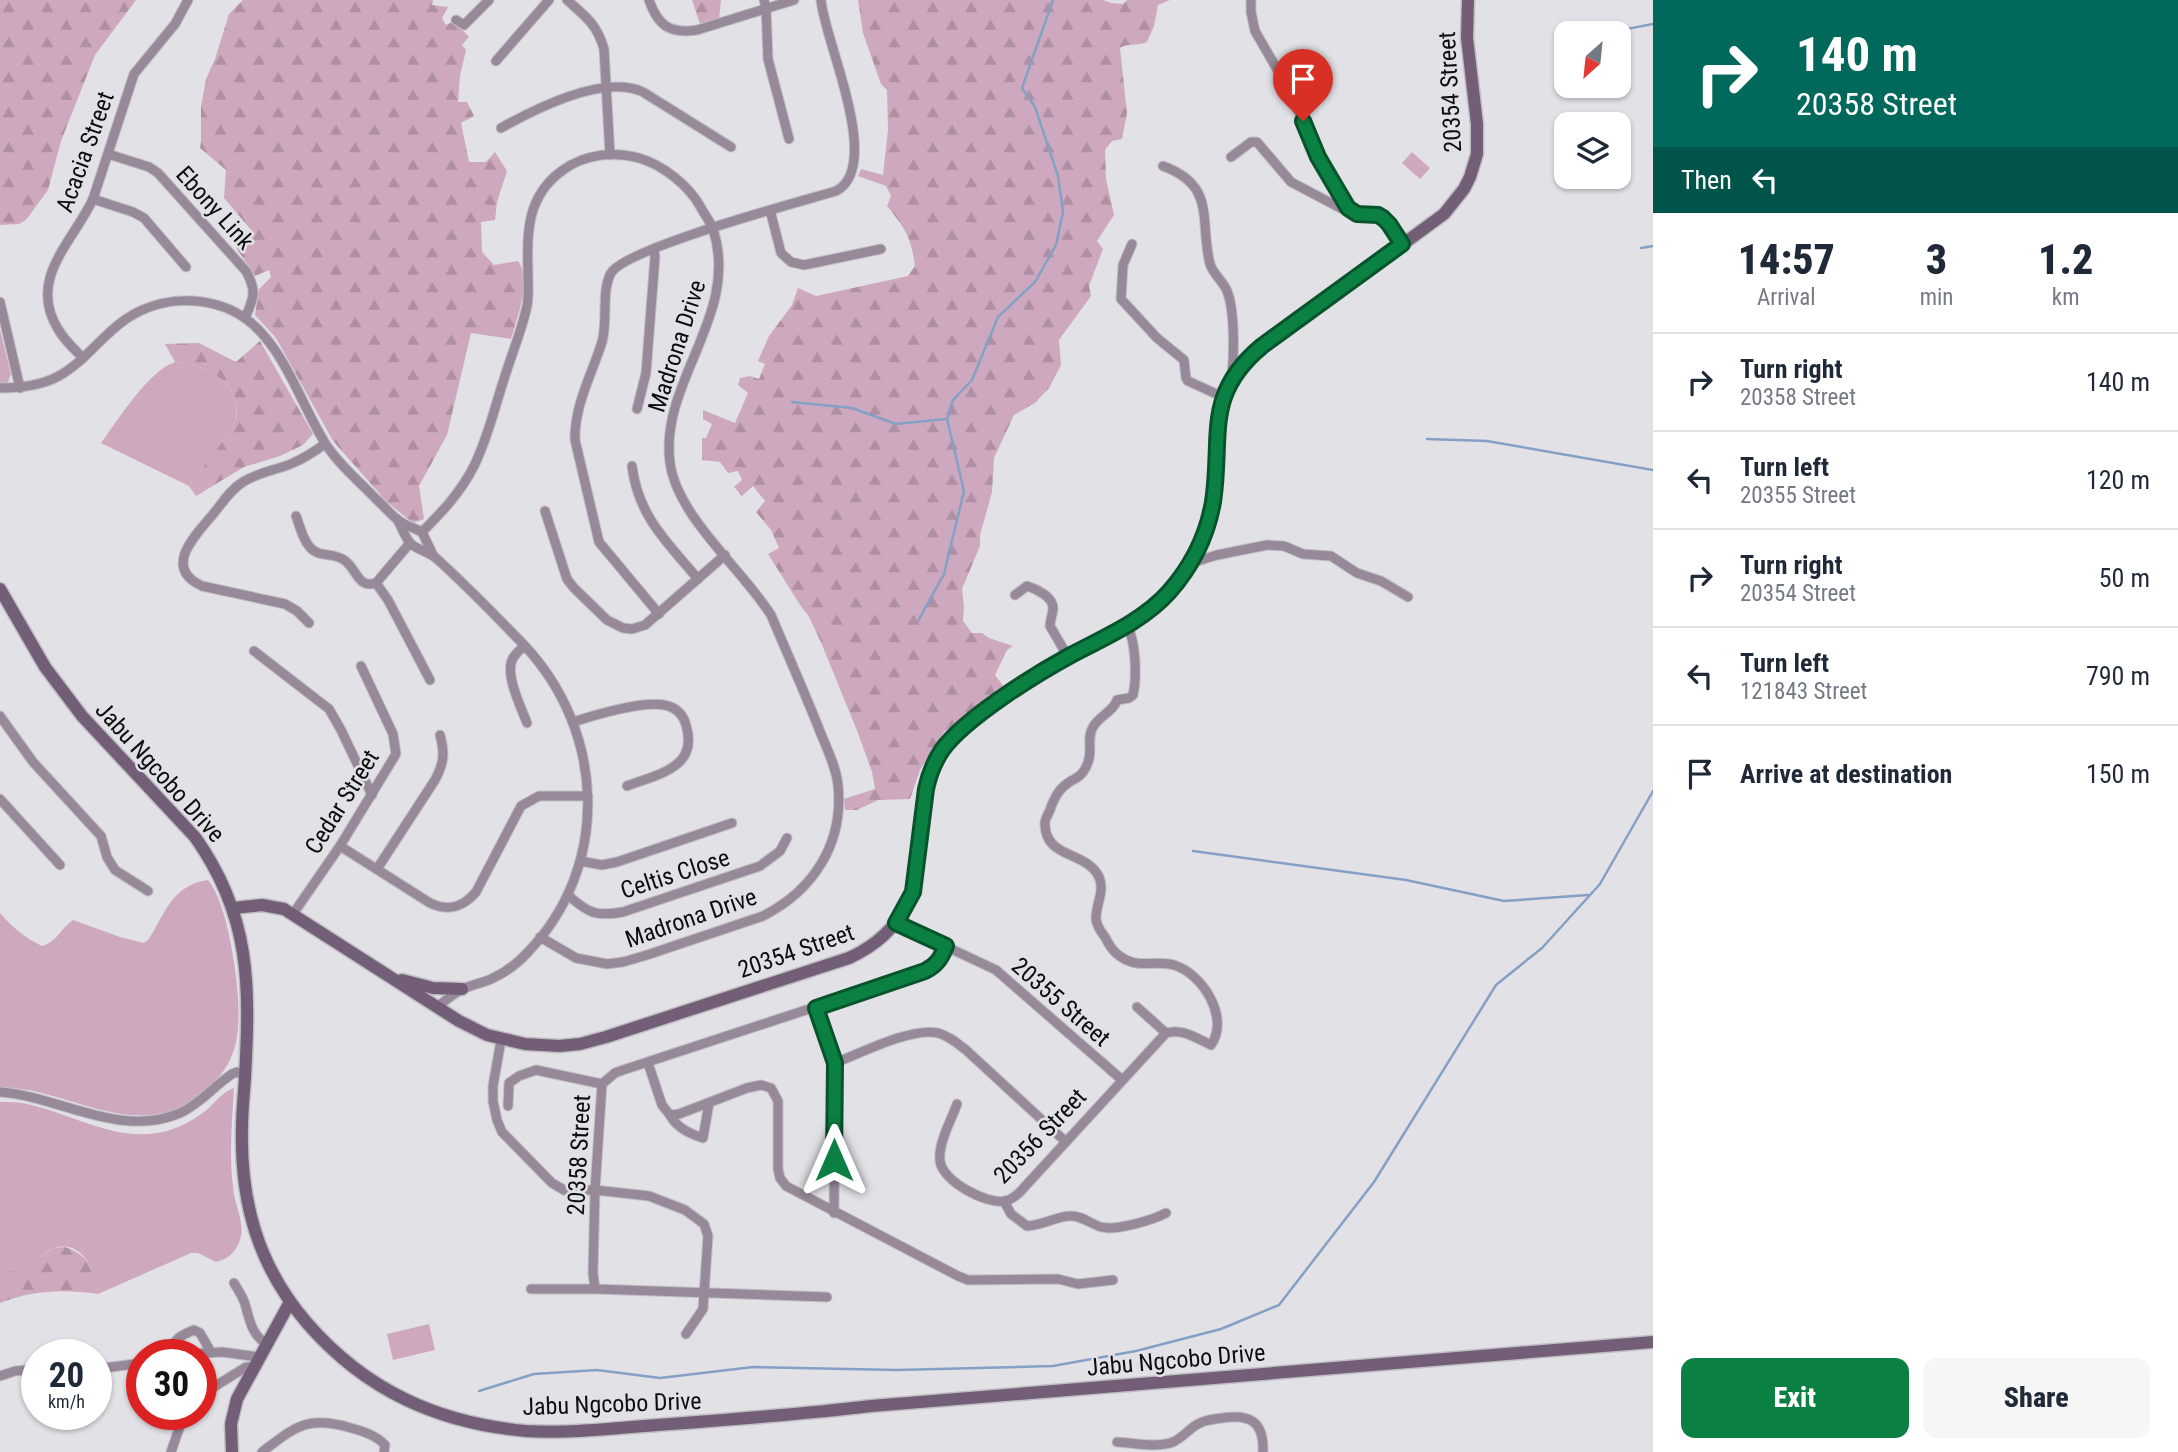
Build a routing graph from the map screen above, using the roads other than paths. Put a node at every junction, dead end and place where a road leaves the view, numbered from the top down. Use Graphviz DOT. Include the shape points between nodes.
graph roads {
  1 [pos="188,0"];
  2 [pos="489,0"];
  3 [pos="549,0"];
  4 [pos="567,0"];
  5 [pos="649,0"];
  6 [pos="793,0"];
  7 [pos="821,0"];
  8 [pos="1251,0"];
  9 [pos="1468,0"];
  10 [pos="765,4"];
  11 [pos="456,20"];
  12 [pos="496,61"];
  13 [pos="607,89"];
  14 [pos="501,128"];
  15 [pos="789,139"];
  16 [pos="731,147"];
  17 [pos="108,154"];
  18 [pos="610,155"];
  19 [pos="1231,157"];
  20 [pos="1163,166"];
  21 [pos="93,200"];
  22 [pos="771,210"];
  23 [pos="1353,212"];
  24 [pos="712,227"];
  25 [pos="1132,244"];
  26 [pos="1402,244"];
  27 [pos="654,250"];
  28 [pos="881,250"];
  29 [pos="186,267"];
  30 [pos="0,302"];
  31 [pos="245,318"];
  32 [pos="83,358"];
  33 [pos="1232,378"];
  34 [pos="0,388"];
  35 [pos="20,388"];
  36 [pos="1223,397"];
  37 [pos="637,409"];
  38 [pos="326,444"];
  39 [pos="632,466"];
  40 [pos="545,510"];
  41 [pos="296,516"];
  42 [pos="415,538"];
  43 [pos="726,555"];
  44 [pos="1191,563"];
  45 [pos="698,579"];
  46 [pos="376,583"];
  47 [pos="0,589"];
  48 [pos="1015,596"];
  49 [pos="1408,597"];
  50 [pos="659,614"];
  51 [pos="309,623"];
  52 [pos="1128,625"];
  53 [pos="524,646"];
  54 [pos="254,651"];
  55 [pos="1068,657"];
  56 [pos="361,666"];
  57 [pos="430,680"];
  58 [pos="0,716"];
  59 [pos="573,722"];
  60 [pos="527,723"];
  61 [pos="440,735"];
  62 [pos="627,786"];
  63 [pos="372,795"];
  64 [pos="588,796"];
  65 [pos="0,799"];
  66 [pos="732,822"];
  67 [pos="787,838"];
  68 [pos="340,846"];
  69 [pos="580,861"];
  70 [pos="60,865"];
  71 [pos="377,869"];
  72 [pos="148,891"];
  73 [pos="568,895"];
  74 [pos="233,908"];
  75 [pos="293,914"];
  76 [pos="896,923"];
  77 [pos="540,937"];
  78 [pos="946,946"];
  79 [pos="385,974"];
  80 [pos="462,989"];
  81 [pos="438,1007"];
  82 [pos="1137,1007"];
  83 [pos="816,1008"];
  84 [pos="1166,1033"];
  85 [pos="501,1040"];
  86 [pos="648,1063"];
  87 [pos="835,1063"];
  88 [pos="245,1076"];
  89 [pos="1121,1079"];
  90 [pos="602,1084"];
  91 [pos="0,1092"];
  92 [pos="709,1103"];
  93 [pos="957,1104"];
  94 [pos="508,1106"];
  95 [pos="670,1115"];
  96 [pos="1066,1142"];
  97 [pos="595,1190"];
  98 [pos="1004,1201"];
  99 [pos="834,1213"];
  100 [pos="1166,1213"];
  101 [pos="1113,1280"];
  102 [pos="234,1283"];
  103 [pos="531,1289"];
  104 [pos="595,1289"];
  105 [pos="705,1293"];
  106 [pos="827,1297"];
  107 [pos="290,1302"];
  108 [pos="686,1334"];
  109 [pos="177,1339"];
  110 [pos="203,1339"];
  111 [pos="1653,1342"];
  112 [pos="266,1344"];
  113 [pos="217,1353"];
  114 [pos="256,1362"];
  115 [pos="21,1370"];
  116 [pos="0,1376"];
  117 [pos="217,1385"];
  118 [pos="180,1430"];
  119 [pos="1117,1442"];
  120 [pos="171,1452"];
  121 [pos="232,1452"];
  122 [pos="261,1452"];
  123 [pos="384,1452"];
  124 [pos="1263,1452"];
  1 -- 17 [label="street, Acacia Street" via="175,24 134,74"];
  2 -- 11 [label="street" via="466,24"];
  3 -- 12 [label="street"];
  4 -- 13 [label="street" via="600,33"];
  5 -- 10 [label="street" via="663,25 684,32"];
  6 -- 10 [label="street"];
  7 -- 22 [label="street" via="851,114 853,171 836,191"];
  8 -- 23 [label="street" via="1255,31 1292,95 1318,157"];
  9 -- 26 [label="main road, 20354 Street" via="1467,38 1478,134 1475,161 1455,202"];
  10 -- 15 [label="street" via="768,59"];
  13 -- 14 [label="street" via="564,97"];
  13 -- 16 [label="street" via="643,92"];
  13 -- 18 [label="street"];
  17 -- 21 [label="street, Acacia Street"];
  17 -- 31 [label="street, Ebony Link" via="158,173 246,271 254,295"];
  18 -- 24 [label="street, Madrona Drive" via="639,158 665,171 697,200"];
  18 -- 42 [label="street, Madrona Drive" via="567,167 536,203 528,230 527,305 480,454 458,492"];
  19 -- 23 [label="street" via="1257,142 1291,182"];
  20 -- 33 [label="street" via="1191,182 1203,208 1211,266 1229,297"];
  21 -- 29 [label="street" via="144,218"];
  21 -- 32 [label="street, Acacia Street" via="56,260 47,289 56,326"];
  22 -- 24 [label="street"];
  22 -- 28 [label="street" via="781,253 791,262 804,265"];
  23 -- 26 [label="street" via="1383,218"];
  24 -- 27 [label="street"];
  24 -- 43 [label="street, Madrona Drive" via="719,279 716,300 673,411 669,439 673,481 682,500"];
  25 -- 36 [label="street" via="1123,265 1121,299 1184,360 1188,381"];
  26 -- 33 [label="main road, 20354 Street" via="1262,346"];
  27 -- 37 [label="street" via="646,373"];
  27 -- 50 [label="street" via="618,265 609,278 604,334 575,440 599,542"];
  30 -- 35 [label="street"];
  31 -- 32 [label="street" via="215,303 174,301 124,321"];
  31 -- 38 [label="street" via="267,339"];
  32 -- 35 [label="street" via="59,376"];
  33 -- 36 [label="main road, 20354 Street"];
  34 -- 35 [label="street"];
  36 -- 44 [label="main road, 20354 Street" via="1212,505"];
  38 -- 42 [label="street"];
  38 -- 51 [label="street" via="234,489 187,545 183,561 195,583 285,604"];
  39 -- 45 [label="street" via="647,517"];
  40 -- 50 [label="street" via="567,579 607,620 632,629"];
  41 -- 46 [label="street" via="311,550 343,559 361,582"];
  42 -- 46 [label="street, Madrona Drive"];
  42 -- 53 [label="street"];
  43 -- 45 [label="street"];
  43 -- 77 [label="street, Madrona Drive" via="771,615 831,758 838,783 838,811 822,863 799,893 763,916 623,962 576,958"];
  44 -- 49 [label="street" via="1267,545 1284,546 1303,554 1331,556"];
  44 -- 52 [label="main road, 20354 Street" via="1156,605"];
  45 -- 50 [label="street"];
  46 -- 57 [label="street"];
  47 -- 74 [label="main road, Jabu Ngcobo Drive" via="57,684 82,716 195,837"];
  48 -- 55 [label="street" via="1027,586 1051,601 1050,626"];
  52 -- 55 [label="main road, 20354 Street"];
  52 -- 84 [label="street" via="1135,672 1133,695 1117,700 1090,729 1091,753 1085,770 1058,792 1044,822 1054,847 1088,863 1097,873 1102,884 1096,919 1117,954 1137,964 1175,965 1203,985 1216,1013 1212,1045 1185,1032"];
  53 -- 59 [label="street" via="555,684"];
  53 -- 60 [label="street" via="510,668"];
  54 -- 63 [label="street" via="328,709"];
  55 -- 76 [label="main road, 20354 Street" via="982,714 942,750 926,789 913,892"];
  56 -- 63 [label="street, Cedar Street" via="396,748 393,762"];
  58 -- 72 [label="street" via="33,762 101,836 115,870"];
  59 -- 62 [label="street" via="654,704 681,715 689,743 683,760"];
  59 -- 64 [label="street" via="584,756"];
  61 -- 71 [label="street" via="443,765"];
  63 -- 68 [label="street, Cedar Street"];
  64 -- 69 [label="street"];
  64 -- 71 [label="street" via="539,796 521,806 476,892 457,907 430,903"];
  65 -- 70 [label="street"];
  66 -- 69 [label="street" via="617,862 594,865"];
  67 -- 73 [label="street, Celtis Close" via="780,851 761,866 623,912 590,912"];
  68 -- 71 [label="street"];
  68 -- 75 [label="street, Cedar Street"];
  69 -- 73 [label="street"];
  73 -- 77 [label="street"];
  74 -- 75 [label="main road, 20354 Street" via="275,906"];
  74 -- 88 [label="main road, Jabu Ngcobo Drive" via="247,981"];
  75 -- 79 [label="main road, 20354 Street"];
  76 -- 78 [label="street, 20355 Street"];
  76 -- 85 [label="main road, 20354 Street" via="868,949 849,958 606,1037 559,1046"];
  77 -- 80 [label="street" via="505,972"];
  78 -- 83 [label="street, 20358 Street" via="937,964 925,971"];
  78 -- 89 [label="street, 20355 Street" via="1011,981"];
  79 -- 80 [label="main road" via="433,988"];
  79 -- 81 [label="main road, 20354 Street"];
  80 -- 81 [label="street"];
  81 -- 85 [label="main road, 20354 Street"];
  82 -- 84 [label="street"];
  83 -- 86 [label="street, 20358 Street"];
  83 -- 87 [label="street"];
  84 -- 89 [label="street, 20356 Street"];
  85 -- 97 [label="street" via="493,1101 502,1132 558,1188"];
  86 -- 90 [label="street, 20358 Street" via="615,1073"];
  86 -- 95 [label="street"];
  87 -- 96 [label="street" via="913,1033 949,1037"];
  87 -- 99 [label="street"];
  88 -- 91 [label="street" via="232,1074 181,1112 150,1120 101,1117 28,1095"];
  88 -- 107 [label="main road, Jabu Ngcobo Drive" via="242,1136 249,1213 264,1255"];
  89 -- 96 [label="street, 20356 Street"];
  90 -- 94 [label="street" via="536,1070 510,1082"];
  90 -- 97 [label="street, 20358 Street"];
  92 -- 95 [label="street"];
  92 -- 95 [label="street" via="703,1138 678,1125"];
  92 -- 99 [label="street" via="747,1088 771,1088 778,1101 780,1178 792,1190"];
  93 -- 98 [label="street, 20356 Street" via="940,1156 942,1170 979,1196"];
  96 -- 98 [label="street, 20356 Street" via="1019,1193"];
  97 -- 104 [label="street, 20358 Street"];
  97 -- 105 [label="street" via="649,1196 685,1210 704,1224 708,1236"];
  98 -- 100 [label="street" via="1011,1214 1027,1226 1072,1215 1111,1228"];
  99 -- 101 [label="street" via="968,1280 1058,1279 1078,1284"];
  102 -- 112 [label="street" via="251,1326"];
  103 -- 104 [label="street"];
  104 -- 105 [label="street"];
  105 -- 106 [label="street"];
  105 -- 108 [label="street" via="703,1309"];
  107 -- 111 [label="main road, Jabu Ngcobo Drive" via="328,1346 380,1387 429,1411 528,1431 790,1415"];
  107 -- 112 [label="main road"];
  109 -- 110 [label="street" via="194,1330"];
  112 -- 114 [label="main road"];
  113 -- 114 [label="street"];
  114 -- 117 [label="street"];
  114 -- 121 [label="main road" via="232,1415"];
  115 -- 116 [label="street"];
  118 -- 120 [label="street"];
  119 -- 124 [label="street" via="1172,1442 1199,1423 1240,1415 1259,1427"];
  122 -- 123 [label="street" via="307,1423 323,1421 375,1437 385,1445"];
}
